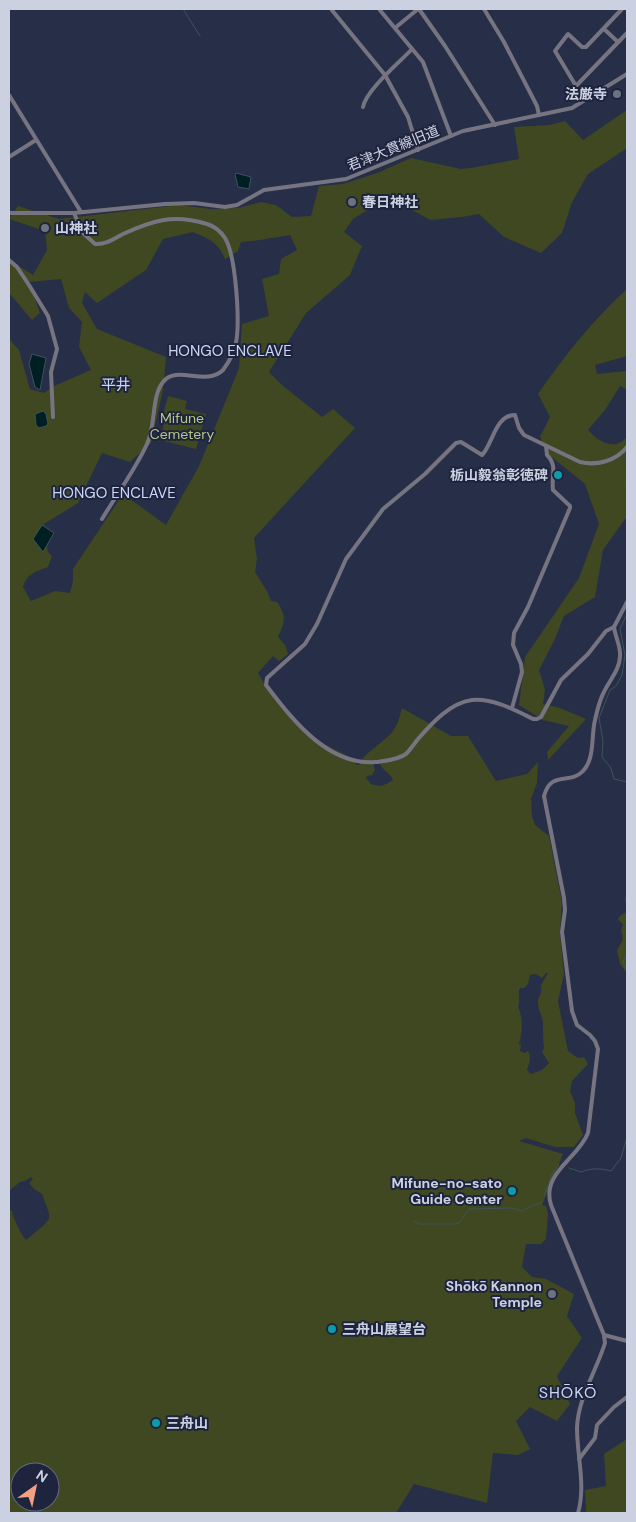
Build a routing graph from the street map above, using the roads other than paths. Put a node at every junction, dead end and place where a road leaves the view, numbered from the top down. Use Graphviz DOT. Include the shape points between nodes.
graph roads {
  1 [pos="331,9"];
  2 [pos="379,9"];
  3 [pos="419,9"];
  4 [pos="484,9"];
  5 [pos="622,9"];
  6 [pos="395,28"];
  7 [pos="604,29"];
  8 [pos="627,33"];
  9 [pos="618,42"];
  10 [pos="412,49"];
  11 [pos="627,74"];
  12 [pos="385,75"];
  13 [pos="9,95"];
  14 [pos="363,107"];
  15 [pos="539,115"];
  16 [pos="495,125"];
  17 [pos="451,136"];
  18 [pos="36,140"];
  19 [pos="418,150"];
  20 [pos="9,157"];
  21 [pos="81,212"];
  22 [pos="9,213"];
  23 [pos="74,213"];
  24 [pos="9,260"];
  25 [pos="53,417"];
  26 [pos="546,446"];
  27 [pos="627,447"];
  28 [pos="102,518"];
  29 [pos="627,602"];
  30 [pos="614,627"];
  31 [pos="512,708"];
  32 [pos="604,1335"];
  33 [pos="627,1341"];
  34 [pos="627,1396"];
  35 [pos="579,1460"];
  36 [pos="578,1513"];
  1 -- 12 [label="street"];
  2 -- 6 [label="street"];
  3 -- 6 [label="street"];
  3 -- 16 [label="street"];
  4 -- 15 [label="street"];
  5 -- 7 [label="street"];
  6 -- 10 [label="street"];
  7 -- 9 [label="street"];
  7 -- 9 [label="street" via="586,47 568,34 555,51 576,86"];
  8 -- 9 [label="street"];
  10 -- 12 [label="street"];
  10 -- 17 [label="street" via="427,69"];
  11 -- 15 [label="street, 君津大貫線旧道" via="572,108"];
  12 -- 14 [label="street" via="364,101"];
  12 -- 19 [label="street" via="408,118"];
  13 -- 18 [label="street"];
  15 -- 16 [label="street, 君津大貫線旧道"];
  16 -- 17 [label="street, 君津大貫線旧道"];
  17 -- 19 [label="street, 君津大貫線旧道"];
  18 -- 20 [label="street"];
  18 -- 21 [label="street"];
  19 -- 21 [label="street, 君津大貫線旧道" via="346,179 264,190 237,205 165,204"];
  21 -- 23 [label="street, 君津大貫線旧道"];
  22 -- 23 [label="street, 君津大貫線旧道"];
  23 -- 28 [label="street" via="85,236 95,244 159,220 179,219 209,225 221,233 229,250 238,310 236,343 222,370 209,377 174,375 164,380 159,388 148,443"];
  24 -- 25 [label="street" via="46,312 57,349 51,372"];
  26 -- 27 [label="street" via="589,464 610,460"];
  26 -- 31 [label="street" via="546,455 554,465 553,490 570,508 528,608 514,633 513,645 522,672"];
  26 -- 31 [label="street" via="524,436 515,415 501,423 480,456 461,442 456,443 383,509 346,559 305,644 266,681 285,709 317,742 328,751 359,762 376,763 406,754 424,732 455,706 471,700"];
  29 -- 30 [label="street"];
  30 -- 31 [label="street" via="561,680 541,717 533,719"];
  30 -- 32 [label="street" via="619,664 599,705 588,764 579,774 553,782 544,796 564,898 562,932 572,1011 577,1025 590,1035 598,1049 588,1133 553,1178 549,1199"];
  32 -- 33 [label="street"];
  32 -- 35 [label="street" via="601,1356 579,1413"];
  34 -- 35 [label="street" via="597,1425 595,1438"];
  35 -- 36 [label="street"];
}
